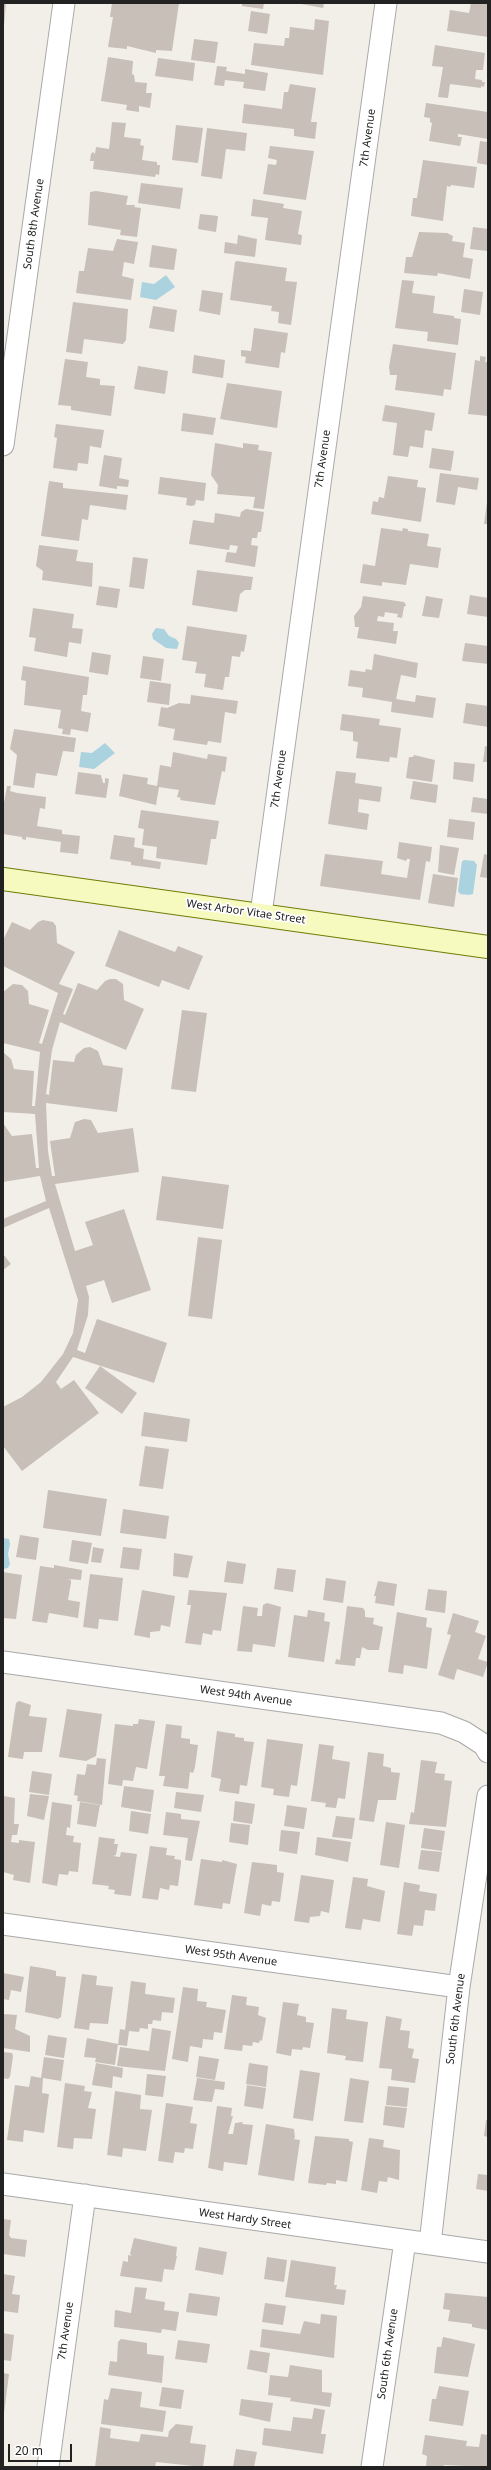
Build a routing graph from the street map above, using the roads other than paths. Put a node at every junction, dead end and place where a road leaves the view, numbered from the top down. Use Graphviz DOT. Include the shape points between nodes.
graph roads {
  1 [pos="64,3"];
  2 [pos="386,3"];
  3 [pos="3,445"];
  4 [pos="3,879"];
  5 [pos="260,914"];
  6 [pos="488,947"];
  7 [pos="3,1662"];
  8 [pos="486,1748"];
  9 [pos="488,1796"];
  10 [pos="3,1924"];
  11 [pos="459,1987"];
  12 [pos="3,2184"];
  13 [pos="85,2196"];
  14 [pos="405,2241"];
  15 [pos="430,2244"];
  16 [pos="488,2252"];
  17 [pos="48,2467"];
  18 [pos="372,2467"];
  1 -- 3 [label="street, South 8th Avenue"];
  2 -- 5 [label="street, 7th Avenue"];
  4 -- 5 [label="street, West Arbor Vitae Street"];
  5 -- 6 [label="street, West Arbor Vitae Street"];
  7 -- 8 [label="street, West 94th Avenue" via="440,1723 464,1732"];
  9 -- 11 [label="street, South 6th Avenue"];
  10 -- 11 [label="street, West 95th Avenue"];
  11 -- 15 [label="street, South 6th Avenue"];
  12 -- 13 [label="street, West Hardy Street"];
  13 -- 14 [label="street, West Hardy Street"];
  13 -- 17 [label="street, 7th Avenue"];
  14 -- 15 [label="street, West Hardy Street"];
  14 -- 18 [label="street, South 6th Avenue"];
  15 -- 16 [label="street, West Hardy Street"];
}
